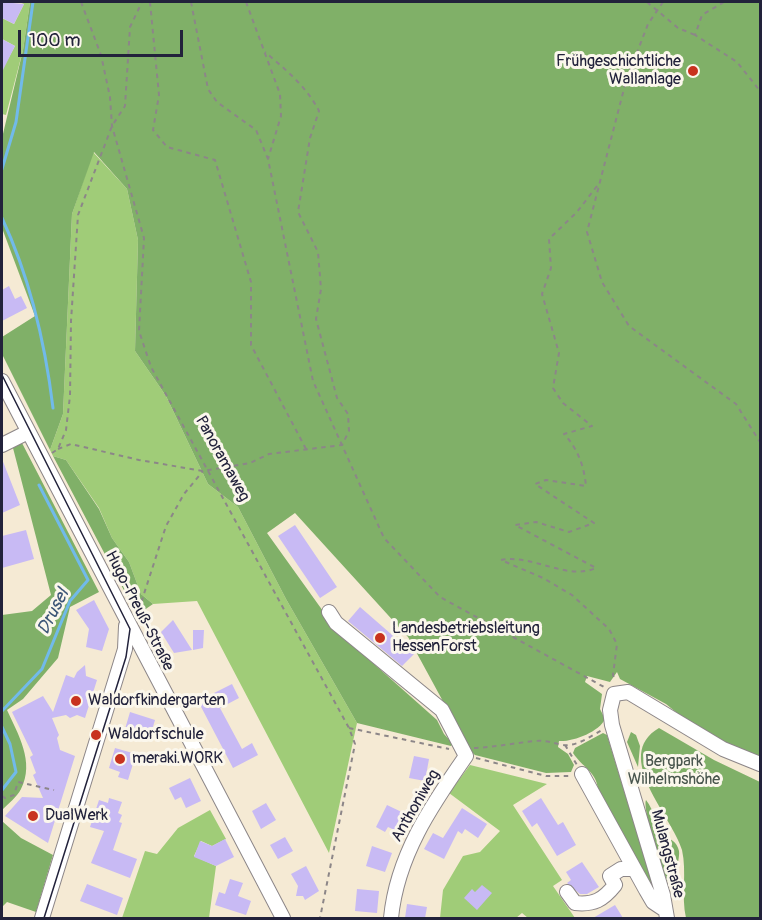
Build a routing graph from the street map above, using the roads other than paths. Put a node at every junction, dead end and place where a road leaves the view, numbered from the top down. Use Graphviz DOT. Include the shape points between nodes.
graph roads {
  1 [pos="2,381"];
  2 [pos="28,432"];
  3 [pos="2,445"];
  4 [pos="329,612"];
  5 [pos="126,624"];
  6 [pos="760,764"];
  7 [pos="582,774"];
  8 [pos="634,868"];
  9 [pos="567,892"];
  10 [pos="666,914"];
  11 [pos="42,918"];
  12 [pos="283,918"];
  13 [pos="391,918"];
  1 -- 2 [label="street, Hugo-Preuß-Straße"];
  2 -- 3 [label="street"];
  2 -- 5 [label="street, Hugo-Preuß-Straße"];
  4 -- 13 [label="street, Anthoniweg" via="336,623 442,710 469,754 437,797 409,847 393,894"];
  5 -- 11 [label="street" via="125,649"];
  5 -- 12 [label="street, Hugo-Preuß-Straße"];
  6 -- 10 [label="street, Mulangstraße" via="723,749 628,692 617,693 610,710 612,725"];
  7 -- 8 [label="street"];
  8 -- 9 [label="street" via="621,869 610,876 615,885 592,904 575,903"];
  8 -- 10 [label="street" via="653,902"];
}
